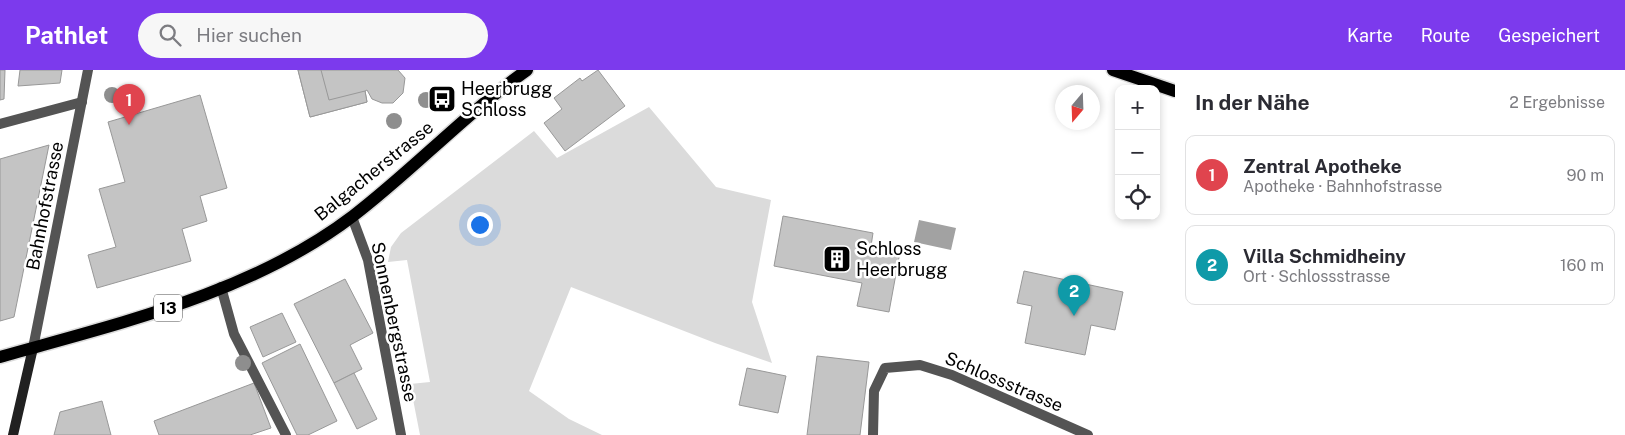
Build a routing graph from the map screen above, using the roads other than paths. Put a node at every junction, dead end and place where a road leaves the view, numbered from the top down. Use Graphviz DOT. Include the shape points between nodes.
graph roads {
  1 [pos="88,70"];
  2 [pos="527,70"];
  3 [pos="1113,70"];
  4 [pos="1175,91"];
  5 [pos="82,102"];
  6 [pos="0,124"];
  7 [pos="352,216"];
  8 [pos="221,287"];
  9 [pos="33,348"];
  10 [pos="0,357"];
  11 [pos="13,435"];
  12 [pos="286,435"];
  13 [pos="401,435"];
  14 [pos="873,435"];
  15 [pos="1088,435"];
  1 -- 5 [label="street, Bahnhofstrasse"];
  2 -- 7 [label="main road, Balgacherstrasse / 13"];
  3 -- 4 [label="main road"];
  5 -- 6 [label="street"];
  5 -- 9 [label="street, Bahnhofstrasse"];
  7 -- 8 [label="main road, Balgacherstrasse / 13" via="298,252"];
  7 -- 13 [label="street, Sonnenbergstrasse" via="368,260"];
  8 -- 9 [label="main road, Balgacherstrasse / 13" via="145,316"];
  8 -- 12 [label="street" via="234,334"];
  9 -- 10 [label="main road, 13"];
  9 -- 11 [label="main road"];
  14 -- 15 [label="street, Schlossstrasse" via="874,391 885,368 920,366 952,375"];
}
